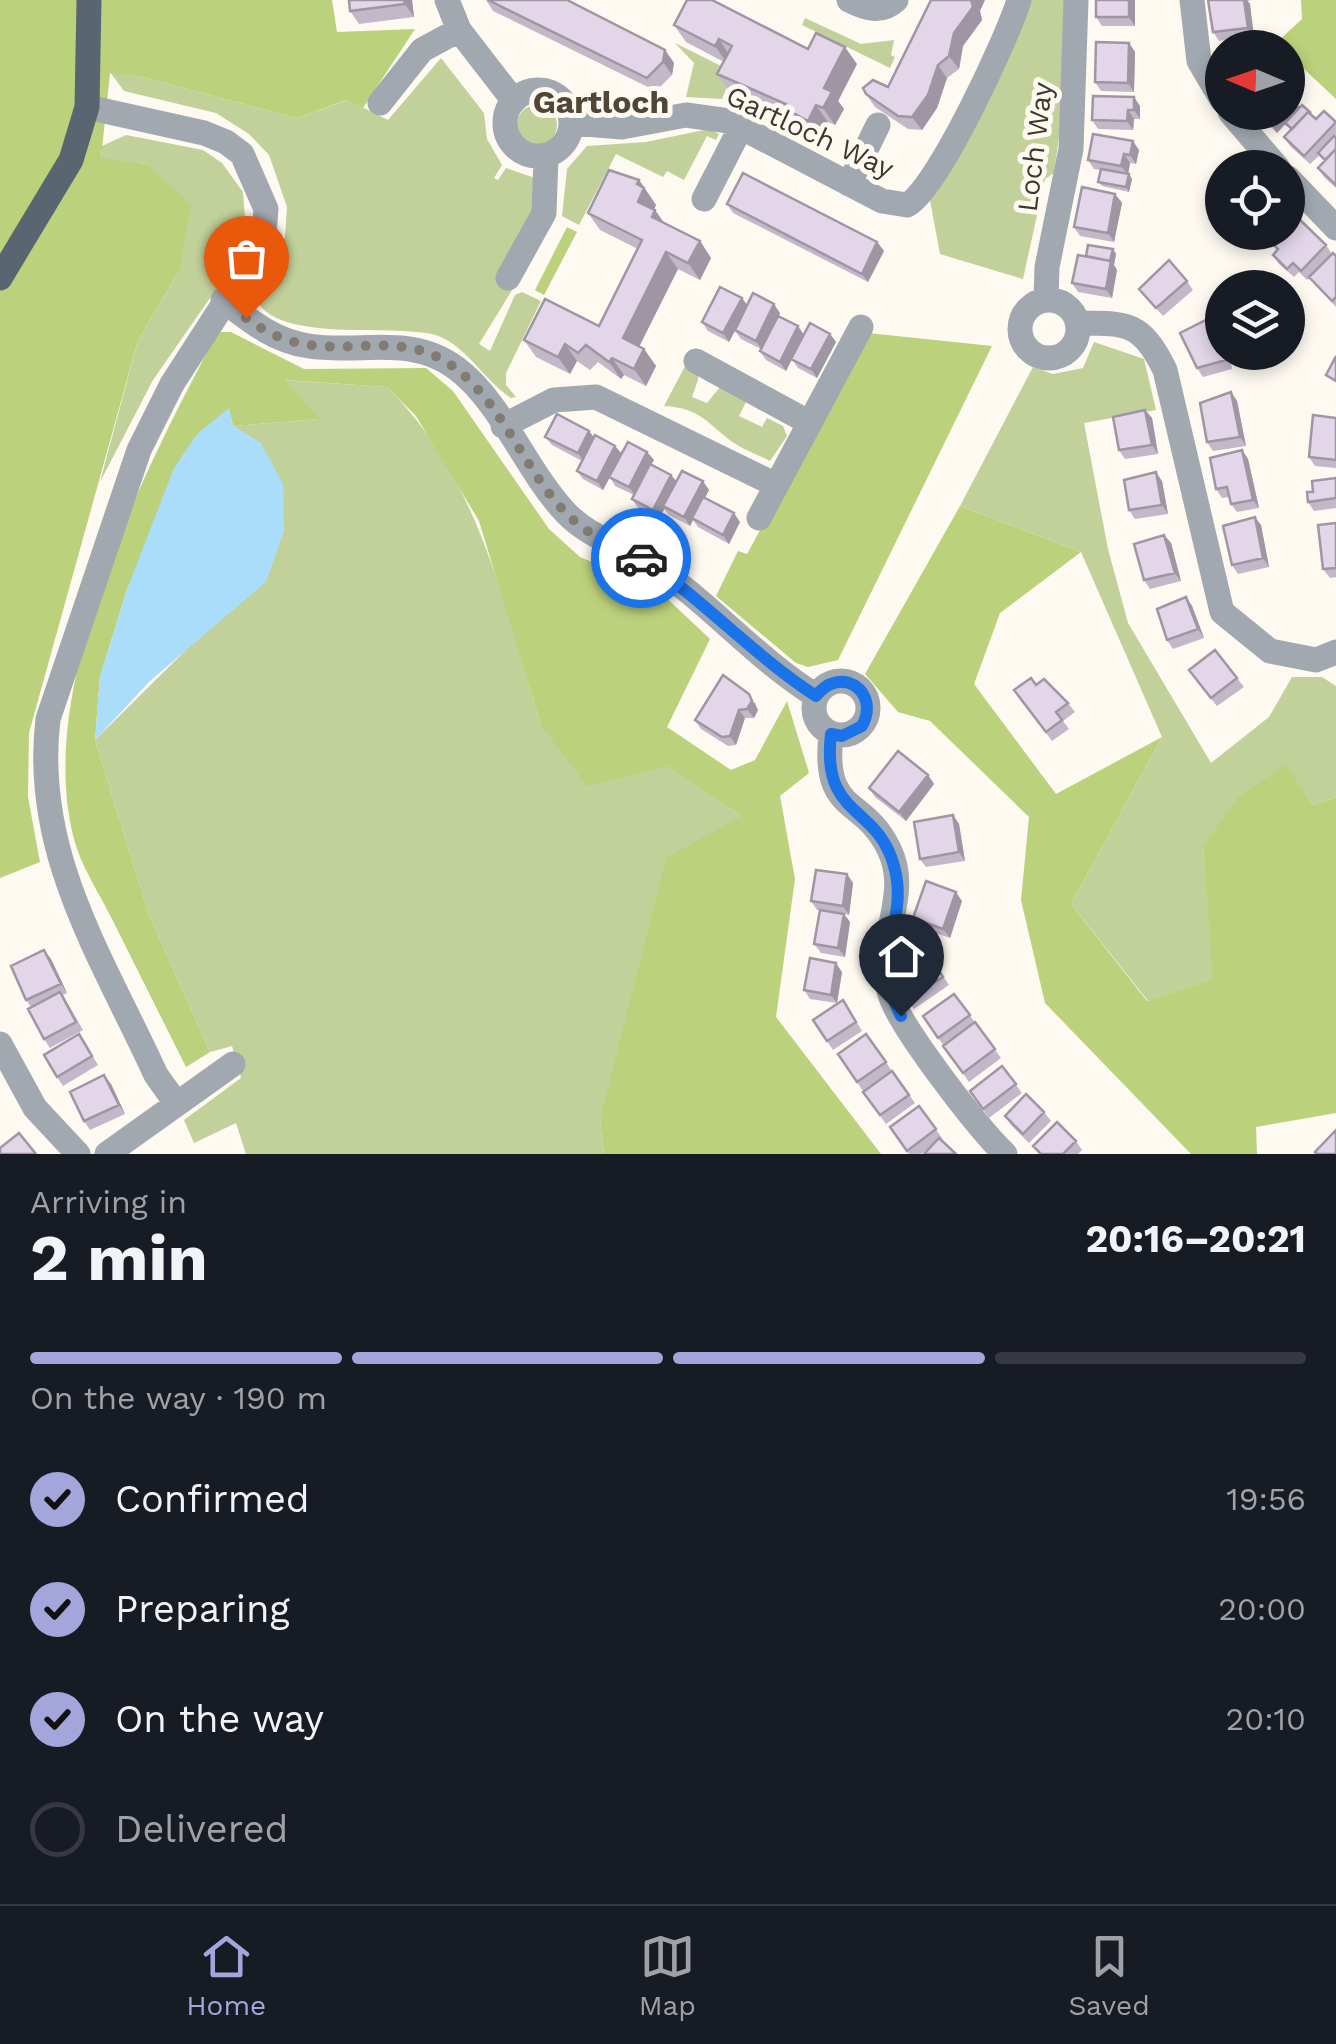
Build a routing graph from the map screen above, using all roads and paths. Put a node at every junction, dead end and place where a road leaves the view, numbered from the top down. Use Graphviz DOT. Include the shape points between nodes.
graph roads {
  1 [pos="89,0"];
  2 [pos="447,0"];
  3 [pos="848,0"];
  4 [pos="896,0"];
  5 [pos="1019,0"];
  6 [pos="1076,0"];
  7 [pos="1192,0"];
  8 [pos="460,30"];
  9 [pos="1205,72"];
  10 [pos="514,101"];
  11 [pos="380,103"];
  12 [pos="86,107"];
  13 [pos="572,124"];
  14 [pos="878,124"];
  15 [pos="741,128"];
  16 [pos="1245,130"];
  17 [pos="1263,150"];
  18 [pos="546,156"];
  19 [pos="850,184"];
  20 [pos="1305,196"];
  21 [pos="704,198"];
  22 [pos="1336,228"];
  23 [pos="0,278"];
  24 [pos="508,278"];
  25 [pos="223,300"];
  26 [pos="1046,300"];
  27 [pos="1077,324"];
  28 [pos="861,326"];
  29 [pos="702,395"];
  30 [pos="810,423"];
  31 [pos="502,426"];
  32 [pos="776,485"];
  33 [pos="759,518"];
  34 [pos="1336,652"];
  35 [pos="816,696"];
  36 [pos="831,734"];
  37 [pos="0,1044"];
  38 [pos="233,1064"];
  39 [pos="176,1103"];
  40 [pos="78,1154"];
  41 [pos="107,1154"];
  42 [pos="1005,1154"];
  1 -- 12 [label="main road"];
  2 -- 8 [label="street"];
  3 -- 4 [label="street" via="873,9"];
  5 -- 19 [label="street, Gartloch Way" via="927,190 907,205 894,204"];
  6 -- 26 [label="street, Loch Way" via="1071,149"];
  7 -- 9 [label="street"];
  8 -- 10 [label="street"];
  8 -- 11 [label="street" via="422,50"];
  10 -- 13 [label="street" via="545,90 564,102"];
  10 -- 18 [label="street" via="506,120 510,140 525,154"];
  12 -- 23 [label="main road" via="71,160"];
  12 -- 25 [label="street" via="204,133 242,154 266,210 264,234"];
  13 -- 15 [label="street, Gartloch Way" via="622,127 705,115"];
  13 -- 18 [label="street" via="564,144"];
  14 -- 19 [label="street"];
  15 -- 19 [label="street, Gartloch Way"];
  15 -- 21 [label="street"];
  16 -- 17 [label="street"];
  18 -- 24 [label="street" via="544,212"];
  20 -- 22 [label="street"];
  25 -- 31 [label="street" via="269,335 306,346 424,350 459,370"];
  25 -- 39 [label="street" via="138,450 48,720 44,758 44,797 64,876 156,1074"];
  26 -- 27 [label="street" via="1069,308"];
  26 -- 27 [label="street" via="1020,323 1022,341 1034,355 1062,356 1075,342"];
  27 -- 34 [label="street" via="1114,324 1150,339 1165,370 1222,612 1270,652 1316,660"];
  28 -- 30 [label="street"];
  29 -- 30 [label="street" via="704,366"];
  30 -- 32 [label="street"];
  31 -- 32 [label="street" via="554,400 611,400"];
  31 -- 35 [label="street" via="568,515 643,559 771,668"];
  32 -- 33 [label="street"];
  35 -- 36 [label="street" via="815,718"];
  35 -- 36 [label="street" via="840,680 866,696 862,726"];
  36 -- 42 [label="street" via="831,781 846,806 889,848 896,872 898,898 886,956 890,998"];
  37 -- 40 [label="street" via="35,1108"];
  38 -- 39 [label="street"];
  39 -- 41 [label="street"];
}
